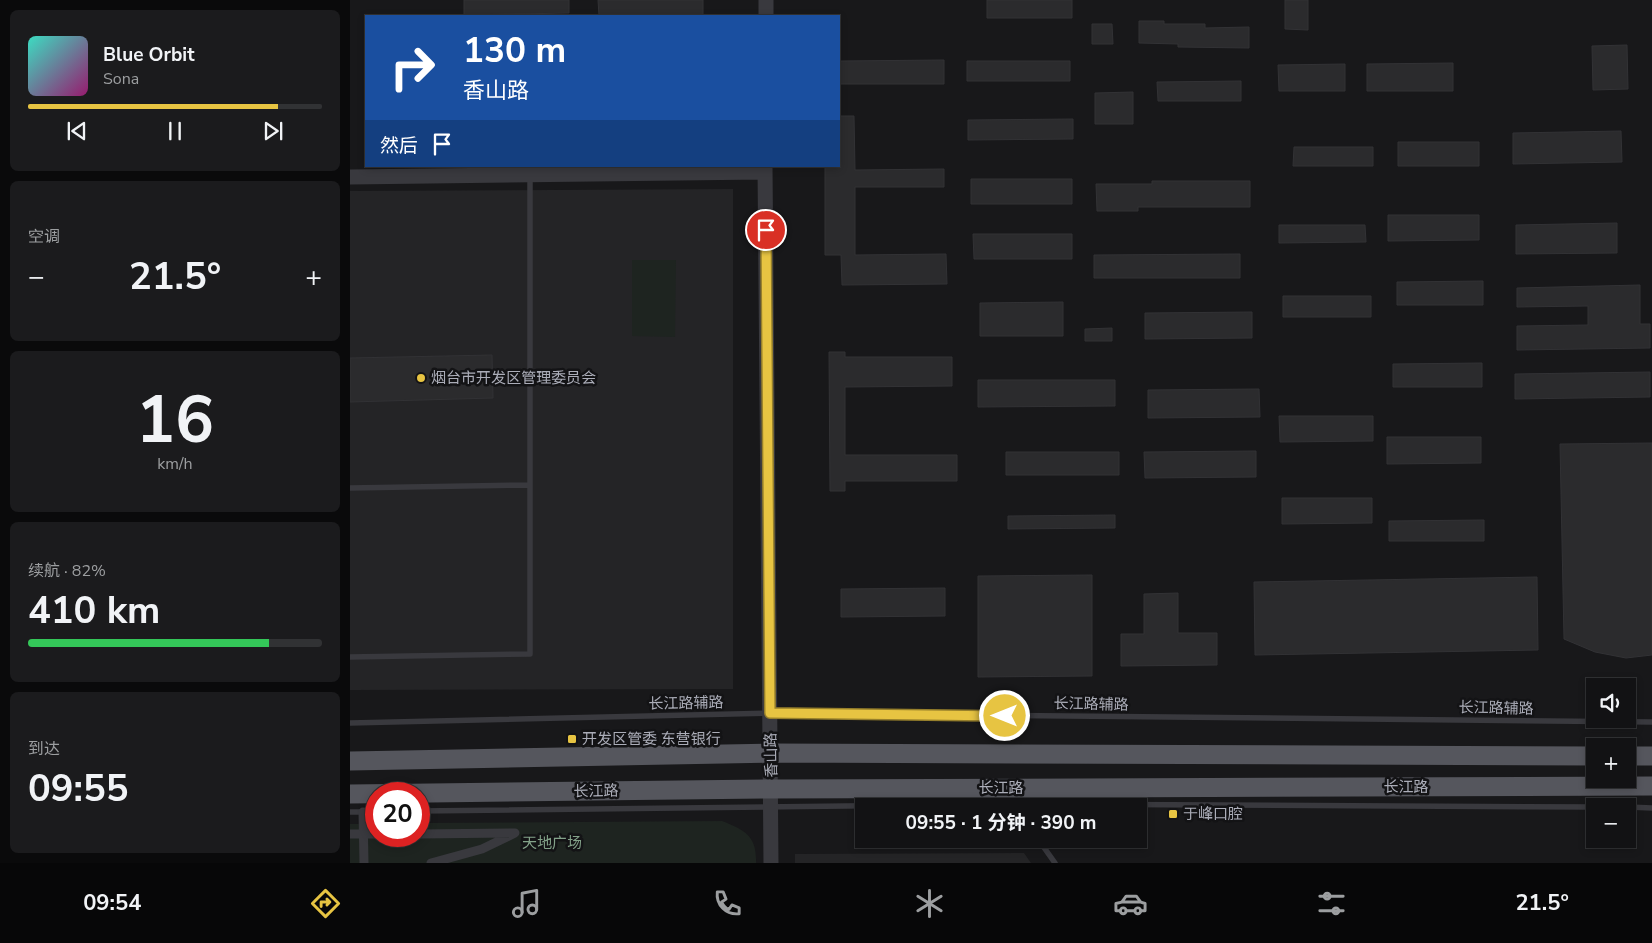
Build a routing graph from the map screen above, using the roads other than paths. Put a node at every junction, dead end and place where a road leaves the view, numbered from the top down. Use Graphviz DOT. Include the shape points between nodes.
graph roads {
  1 [pos="766,0"];
  2 [pos="766,15"];
  3 [pos="766,169"];
  4 [pos="530,175"];
  5 [pos="350,177"];
  6 [pos="530,485"];
  7 [pos="350,488"];
  8 [pos="350,657"];
  9 [pos="770,713"];
  10 [pos="1652,722"];
  11 [pos="350,723"];
  12 [pos="771,753"];
  13 [pos="1586,756"];
  14 [pos="1636,756"];
  15 [pos="1652,756"];
  16 [pos="350,761"];
  17 [pos="1652,786"];
  18 [pos="350,794"];
  19 [pos="771,798"];
  20 [pos="855,800"];
  21 [pos="1147,805"];
  22 [pos="1586,807"];
  23 [pos="1636,808"];
  24 [pos="1652,808"];
  25 [pos="350,812"];
  26 [pos="363,812"];
  27 [pos="430,812"];
  28 [pos="350,834"];
  29 [pos="365,834"];
  30 [pos="430,834"];
  31 [pos="1044,848"];
  32 [pos="364,863"];
  33 [pos="432,863"];
  34 [pos="771,863"];
  35 [pos="1055,863"];
  1 -- 2 [label="street"];
  3 -- 4 [label="street"];
  3 -- 9 [label="street, 香山路"];
  4 -- 5 [label="street"];
  4 -- 6 [label="lane"];
  6 -- 7 [label="lane"];
  6 -- 8 [label="lane" via="530,654"];
  9 -- 10 [label="lane, 长江路辅路"];
  9 -- 11 [label="lane, 长江路辅路"];
  9 -- 12 [label="street, 香山路"];
  12 -- 13 [label="main road"];
  12 -- 16 [label="main road"];
  12 -- 19 [label="street, 香山路"];
  14 -- 15 [label="main road"];
  17 -- 19 [label="main road, 长江路"];
  18 -- 19 [label="main road, 长江路"];
  19 -- 20 [label="lane"];
  19 -- 27 [label="lane"];
  19 -- 34 [label="street, 香山路"];
  21 -- 22 [label="lane"];
  23 -- 24 [label="lane"];
  25 -- 26 [label="lane"];
  26 -- 32 [label="street"];
  28 -- 29 [label="street"];
  30 -- 33 [label="street" via="515,833 482,849"];
  31 -- 35 [label="lane"];
}
